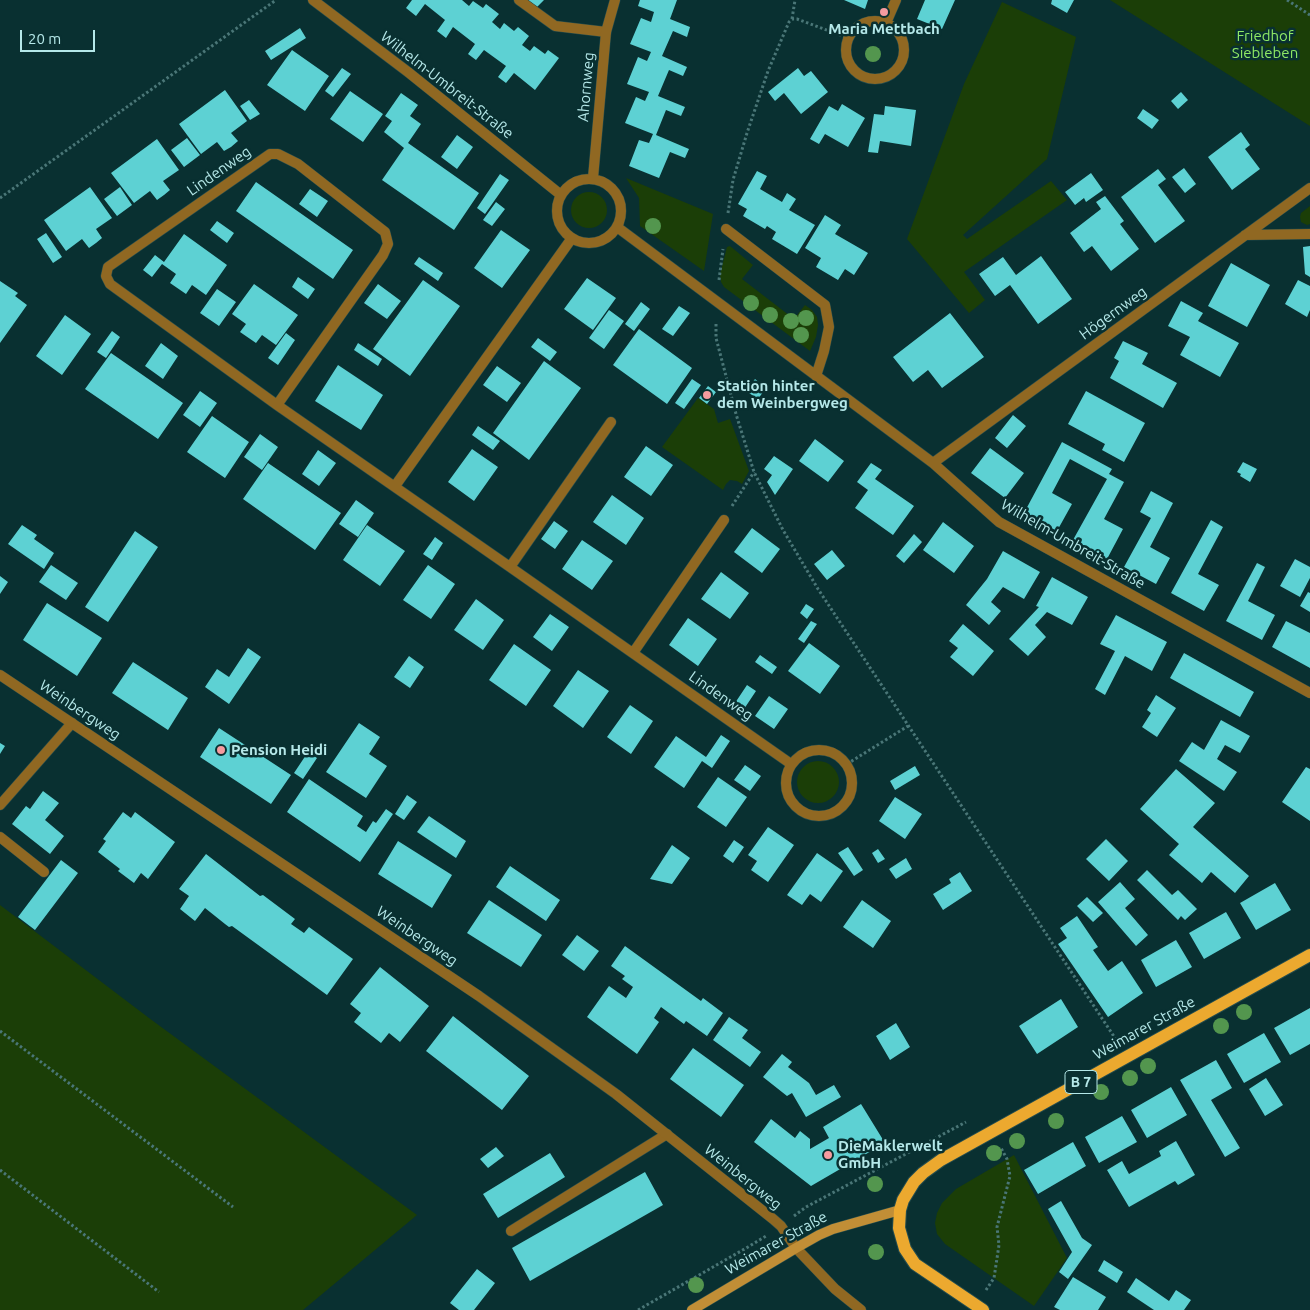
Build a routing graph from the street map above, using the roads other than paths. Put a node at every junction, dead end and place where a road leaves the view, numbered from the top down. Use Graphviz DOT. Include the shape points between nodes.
graph roads {
  1 [pos="313,0"];
  2 [pos="518,0"];
  3 [pos="615,0"];
  4 [pos="896,0"];
  5 [pos="886,23"];
  6 [pos="606,32"];
  7 [pos="593,178"];
  8 [pos="1310,188"];
  9 [pos="561,195"];
  10 [pos="617,228"];
  11 [pos="726,229"];
  12 [pos="1310,234"];
  13 [pos="1245,235"];
  14 [pos="572,238"];
  15 [pos="816,376"];
  16 [pos="277,405"];
  17 [pos="611,422"];
  18 [pos="933,463"];
  19 [pos="395,486"];
  20 [pos="724,520"];
  21 [pos="510,566"];
  22 [pos="633,653"];
  23 [pos="0,675"];
  24 [pos="1310,693"];
  25 [pos="72,723"];
  26 [pos="792,764"];
  27 [pos="0,805"];
  28 [pos="0,836"];
  29 [pos="44,872"];
  30 [pos="1310,955"];
  31 [pos="667,1134"];
  32 [pos="900,1210"];
  33 [pos="511,1231"];
  34 [pos="796,1248"];
  35 [pos="977,1309"];
  36 [pos="692,1310"];
  37 [pos="861,1310"];
  1 -- 9 [label="street, Wilhelm-Umbreit-Straße"];
  2 -- 6 [label="street" via="555,26"];
  3 -- 6 [label="street, Ahornweg"];
  4 -- 5 [label="street"];
  5 -- 5 [label="street" via="869,21 861,24 848,38 846,56 850,65 866,77 885,77 900,64 903,55 900,36"];
  6 -- 7 [label="street, Ahornweg"];
  7 -- 9 [label="street" via="575,182"];
  7 -- 10 [label="street" via="604,181 618,196 622,207"];
  8 -- 13 [label="street, Högernweg"];
  9 -- 14 [label="street" via="557,214 559,223"];
  10 -- 14 [label="street" via="610,235 591,243"];
  10 -- 15 [label="street, Wilhelm-Umbreit-Straße"];
  11 -- 15 [label="street" via="825,305 830,327"];
  12 -- 13 [label="street"];
  13 -- 18 [label="street, Högernweg"];
  14 -- 19 [label="street"];
  15 -- 18 [label="street, Wilhelm-Umbreit-Straße"];
  16 -- 16 [label="street, Lindenweg" via="121,293 106,276 108,267 270,154 278,154 298,164 385,232 388,244"];
  16 -- 19 [label="street, Lindenweg"];
  17 -- 21 [label="street"];
  18 -- 24 [label="street, Wilhelm-Umbreit-Straße" via="999,522"];
  19 -- 21 [label="street, Lindenweg"];
  20 -- 22 [label="street"];
  21 -- 22 [label="street, Lindenweg"];
  22 -- 26 [label="street, Lindenweg"];
  23 -- 25 [label="street, Weinbergweg"];
  25 -- 27 [label="street"];
  25 -- 31 [label="street, Weinbergweg" via="479,996"];
  26 -- 26 [label="street" via="799,756 819,749 839,756 851,774 850,795 844,805 836,812 814,816 795,805 786,785"];
  28 -- 29 [label="street"];
  30 -- 32 [label="main road, Weimarer Straße / B 7" via="941,1160 914,1182"];
  31 -- 33 [label="street"];
  31 -- 34 [label="street, Weinbergweg" via="780,1226"];
  32 -- 34 [label="street, Weimarer Straße" via="833,1229"];
  32 -- 35 [label="main road, B 7" via="902,1242 915,1264"];
  34 -- 36 [label="street, Weimarer Straße"];
  34 -- 37 [label="street, Weinbergweg" via="835,1290"];
}
